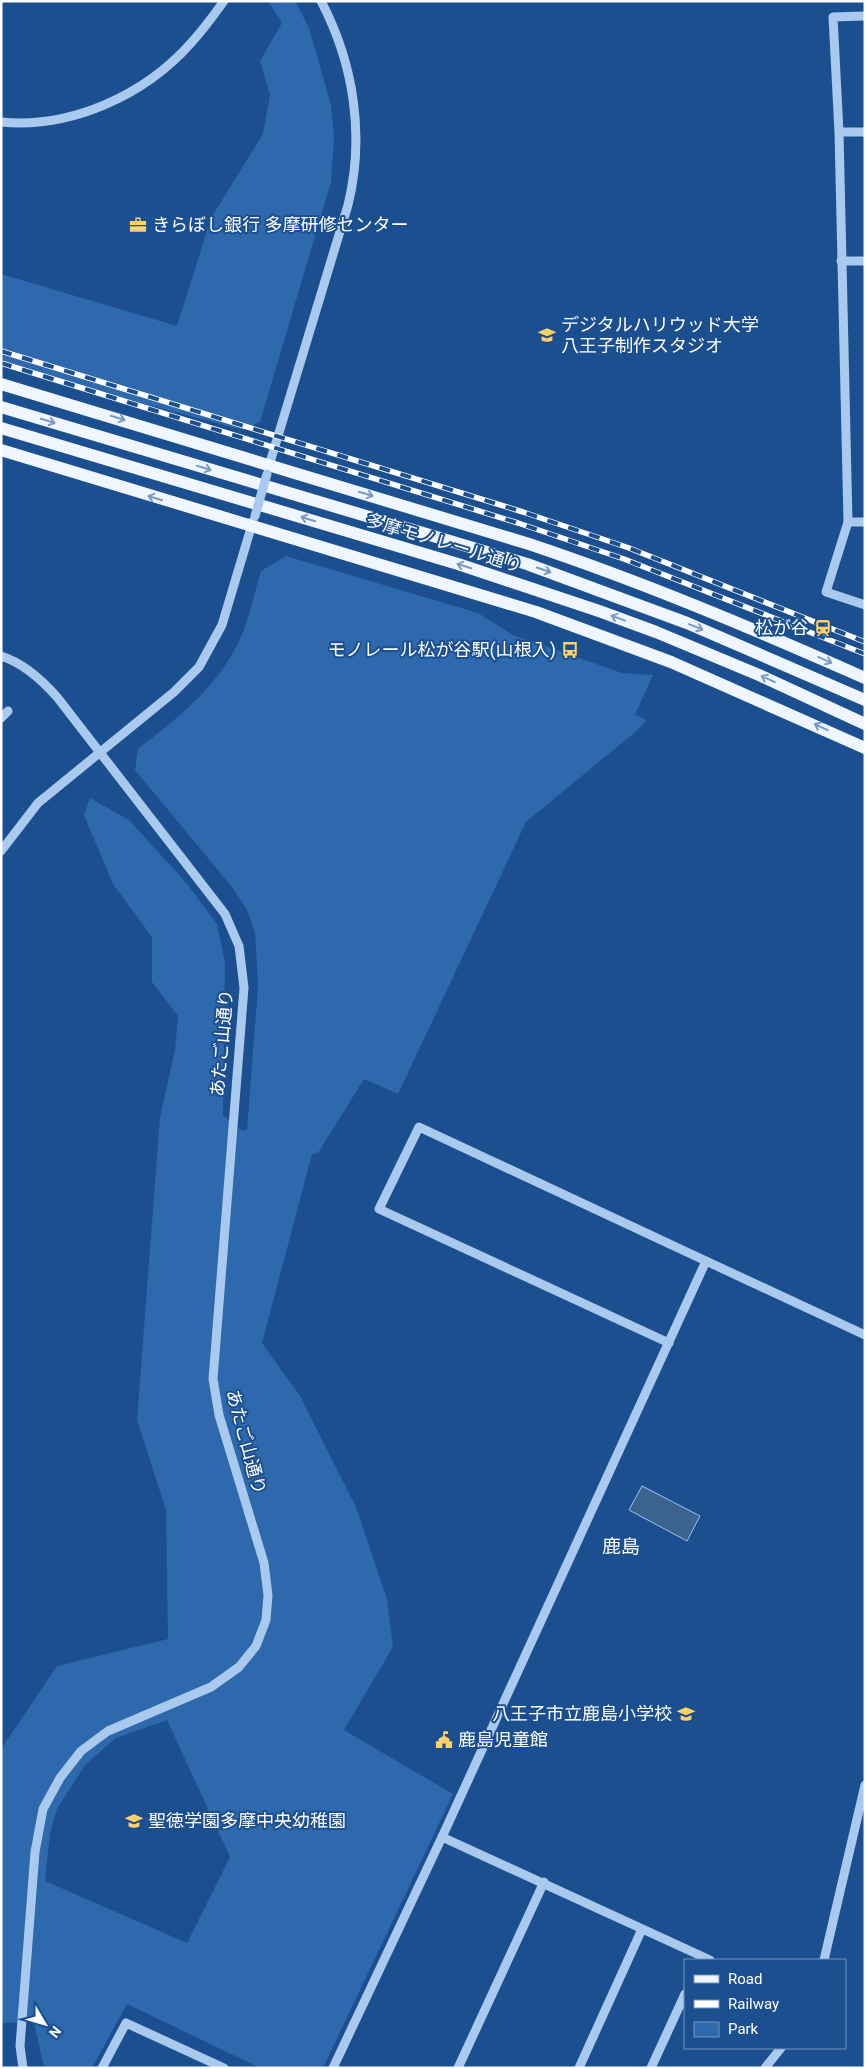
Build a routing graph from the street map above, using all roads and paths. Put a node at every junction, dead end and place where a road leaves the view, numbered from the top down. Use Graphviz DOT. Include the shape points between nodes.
graph roads {
  1 [pos="224,1"];
  2 [pos="321,1"];
  3 [pos="865,16"];
  4 [pos="1,122"];
  5 [pos="839,132"];
  6 [pos="865,132"];
  7 [pos="841,261"];
  8 [pos="865,261"];
  9 [pos="1,384"];
  10 [pos="1,407"];
  11 [pos="1,428"];
  12 [pos="1,450"];
  13 [pos="268,470"];
  14 [pos="253,522"];
  15 [pos="848,522"];
  16 [pos="865,522"];
  17 [pos="865,605"];
  18 [pos="1,656"];
  19 [pos="865,678"];
  20 [pos="865,700"];
  21 [pos="8,710"];
  22 [pos="1,718"];
  23 [pos="865,724"];
  24 [pos="865,748"];
  25 [pos="99,752"];
  26 [pos="1,851"];
  27 [pos="706,1261"];
  28 [pos="865,1335"];
  29 [pos="669,1343"];
  30 [pos="865,1785"];
  31 [pos="442,1837"];
  32 [pos="544,1882"];
  33 [pos="642,1929"];
  34 [pos="704,1959"];
  35 [pos="824,1959"];
  36 [pos="684,1996"];
  37 [pos="780,2049"];
  38 [pos="23,2068"];
  39 [pos="102,2068"];
  40 [pos="224,2068"];
  41 [pos="333,2068"];
  42 [pos="458,2068"];
  43 [pos="579,2068"];
  44 [pos="651,2068"];
  45 [pos="765,2068"];
  1 -- 4 [label="street" via="192,43 137,88 76,116 39,123"];
  2 -- 13 [label="street" via="338,38 349,77 356,116 356,161 348,205"];
  3 -- 5 [label="street" via="833,17"];
  5 -- 6 [label="street"];
  5 -- 7 [label="street"];
  7 -- 8 [label="street"];
  7 -- 15 [label="street"];
  9 -- 13 [label="main road, one-way"];
  10 -- 20 [label="main road, 多摩モノレール通り, one-way" via="527,564 687,623"];
  23 -- 11 [label="main road, 多摩モノレール通り, one-way" via="741,667 600,611 458,564"];
  14 -- 12 [label="main road, one-way"];
  13 -- 14 [label="street, bridge"];
  13 -- 19 [label="main road, one-way" via="591,564"];
  24 -- 14 [label="main road, one-way" via="671,662 536,612"];
  14 -- 25 [label="street" via="222,625 199,667 174,692"];
  15 -- 16 [label="street"];
  15 -- 17 [label="street" via="826,592"];
  18 -- 25 [label="street, あたご山通り" via="42,680"];
  21 -- 22 [label="street"];
  25 -- 26 [label="street" via="38,803"];
  25 -- 38 [label="street, あたご山通り" via="225,914 239,946 244,988 212,1379 219,1415 264,1563 268,1595 266,1620 256,1646 239,1667 211,1687 101,1736 82,1751 60,1778 43,1809 34,1862 20,2046"];
  27 -- 28 [label="street"];
  27 -- 29 [label="street"];
  27 -- 29 [label="street" via="419,1126 379,1210"];
  29 -- 31 [label="street"];
  30 -- 35 [label="street"];
  31 -- 32 [label="street"];
  31 -- 41 [label="street"];
  32 -- 33 [label="street"];
  32 -- 42 [label="street"];
  33 -- 34 [label="street"];
  33 -- 43 [label="street"];
  36 -- 44 [label="street"];
  37 -- 45 [label="street"];
  39 -- 40 [label="street" via="126,2023"];
}
